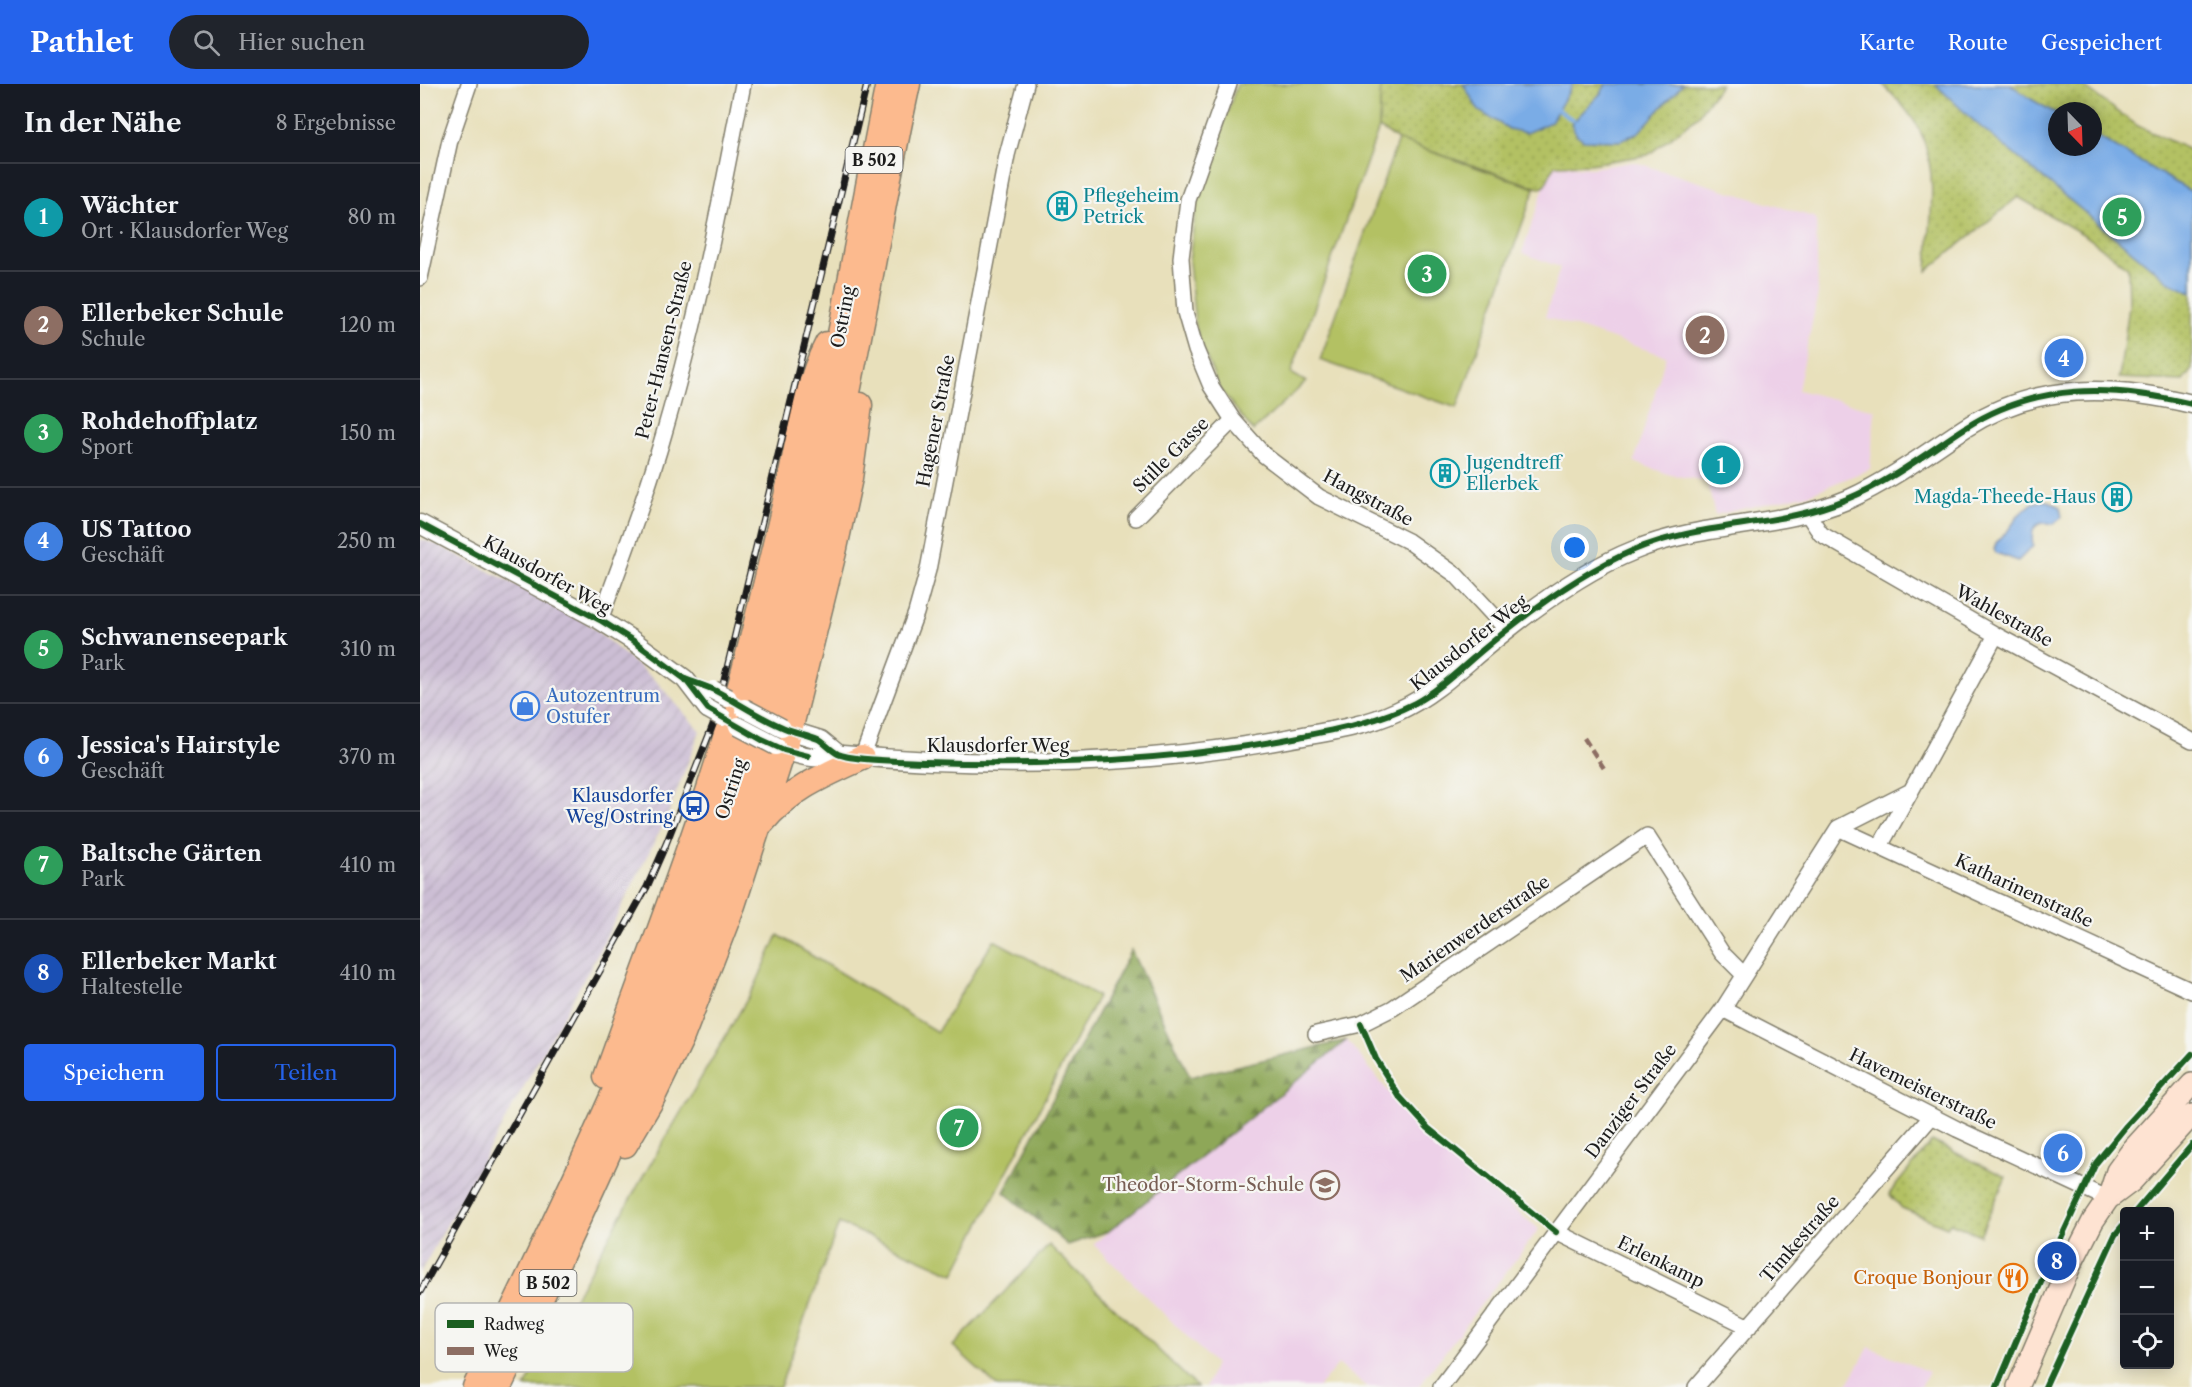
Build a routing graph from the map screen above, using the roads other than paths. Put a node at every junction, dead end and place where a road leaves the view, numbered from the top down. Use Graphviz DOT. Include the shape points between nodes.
graph roads {
  1 [pos="468,84"];
  2 [pos="743,84"];
  3 [pos="888,84"];
  4 [pos="908,84"];
  5 [pos="1026,84"];
  6 [pos="1229,84"];
  7 [pos="420,278"];
  8 [pos="866,301"];
  9 [pos="844,313"];
  10 [pos="2186,400"];
  11 [pos="1233,420"];
  12 [pos="1807,513"];
  13 [pos="1136,518"];
  14 [pos="420,524"];
  15 [pos="600,620"];
  16 [pos="1507,630"];
  17 [pos="1996,635"];
  18 [pos="727,709"];
  19 [pos="783,738"];
  20 [pos="2192,741"];
  21 [pos="850,756"];
  22 [pos="1911,791"];
  23 [pos="758,828"];
  24 [pos="1838,828"];
  25 [pos="1880,846"];
  26 [pos="1744,975"];
  27 [pos="2192,991"];
  28 [pos="1723,1009"];
  29 [pos="1316,1034"];
  30 [pos="2192,1084"];
  31 [pos="2192,1115"];
  32 [pos="1932,1116"];
  33 [pos="588,1174"];
  34 [pos="2108,1199"];
  35 [pos="1556,1232"];
  36 [pos="520,1303"];
  37 [pos="534,1303"];
  38 [pos="1749,1327"];
  39 [pos="483,1372"];
  40 [pos="505,1372"];
  41 [pos="475,1387"];
  42 [pos="499,1387"];
  43 [pos="1441,1387"];
  44 [pos="1696,1387"];
  45 [pos="2018,1387"];
  1 -- 7 [label="street" via="450,140"];
  2 -- 15 [label="street, Peter-Hansen-Straße" via="681,372"];
  3 -- 9 [label="highway, Ostring / B 502"];
  4 -- 8 [label="highway, Ostring / B 502"];
  5 -- 21 [label="street, Hagener Straße" via="1008,155 928,570 906,641"];
  6 -- 11 [label="street, Hangstraße" via="1188,200 1181,258 1185,312 1196,350 1211,386"];
  8 -- 19 [label="highway" via="865,371 850,478 828,579"];
  8 -- 33 [label="highway, Ostring / B 502" via="808,576 783,679 743,813 683,981"];
  9 -- 18 [label="highway" via="821,356 805,409 770,568"];
  9 -- 33 [label="highway, Ostring / B 502" via="781,614 742,758"];
  10 -- 12 [label="street, Klausdorfer Weg" via="2076,390 2022,401 1968,426 1880,484"];
  11 -- 13 [label="street, Stille Gasse"];
  11 -- 16 [label="street, Hangstraße" via="1264,455 1319,497 1408,541 1456,575"];
  12 -- 16 [label="street, Klausdorfer Weg" via="1698,532 1635,550 1562,591"];
  12 -- 17 [label="street, Wahlestraße" via="1821,534"];
  14 -- 15 [label="street, Klausdorfer Weg"];
  15 -- 18 [label="street, Klausdorfer Weg"];
  16 -- 21 [label="street, Klausdorfer Weg" via="1420,700 1383,718 1294,738 1203,752 1067,762 986,764"];
  17 -- 20 [label="street, Wahlestraße"];
  17 -- 22 [label="street"];
  18 -- 19 [label="street, Klausdorfer Weg, bridge"];
  18 -- 33 [label="highway" via="703,810 592,1118"];
  19 -- 21 [label="street, Klausdorfer Weg" via="814,758"];
  19 -- 23 [label="highway"];
  21 -- 23 [label="highway" via="784,800"];
  22 -- 24 [label="street"];
  22 -- 25 [label="street"];
  23 -- 33 [label="highway" via="703,986 666,1072 629,1140"];
  24 -- 25 [label="street, Katharinenstraße"];
  24 -- 26 [label="street, Danziger Straße"];
  25 -- 27 [label="street, Katharinenstraße"];
  26 -- 28 [label="street, Danziger Straße"];
  26 -- 29 [label="street, Marienwerderstraße" via="1722,953 1647,836 1393,1008 1361,1024"];
  28 -- 32 [label="street, Havemeisterstraße"];
  28 -- 35 [label="street, Danziger Straße"];
  30 -- 34 [label="main road" via="2133,1149 2117,1171"];
  31 -- 34 [label="main road" via="2132,1181"];
  32 -- 34 [label="street, Havemeisterstraße"];
  32 -- 38 [label="street, Timkestraße"];
  33 -- 36 [label="highway, Ostring / B 502"];
  33 -- 37 [label="highway, Ostring / B 502"];
  34 -- 45 [label="main road" via="2070,1266"];
  35 -- 38 [label="street, Erlenkamp"];
  35 -- 43 [label="street, Danziger Straße"];
  38 -- 44 [label="street, Timkestraße"];
  39 -- 41 [label="highway, Ostring / B 502"];
  40 -- 42 [label="highway, Ostring / B 502"];
}
